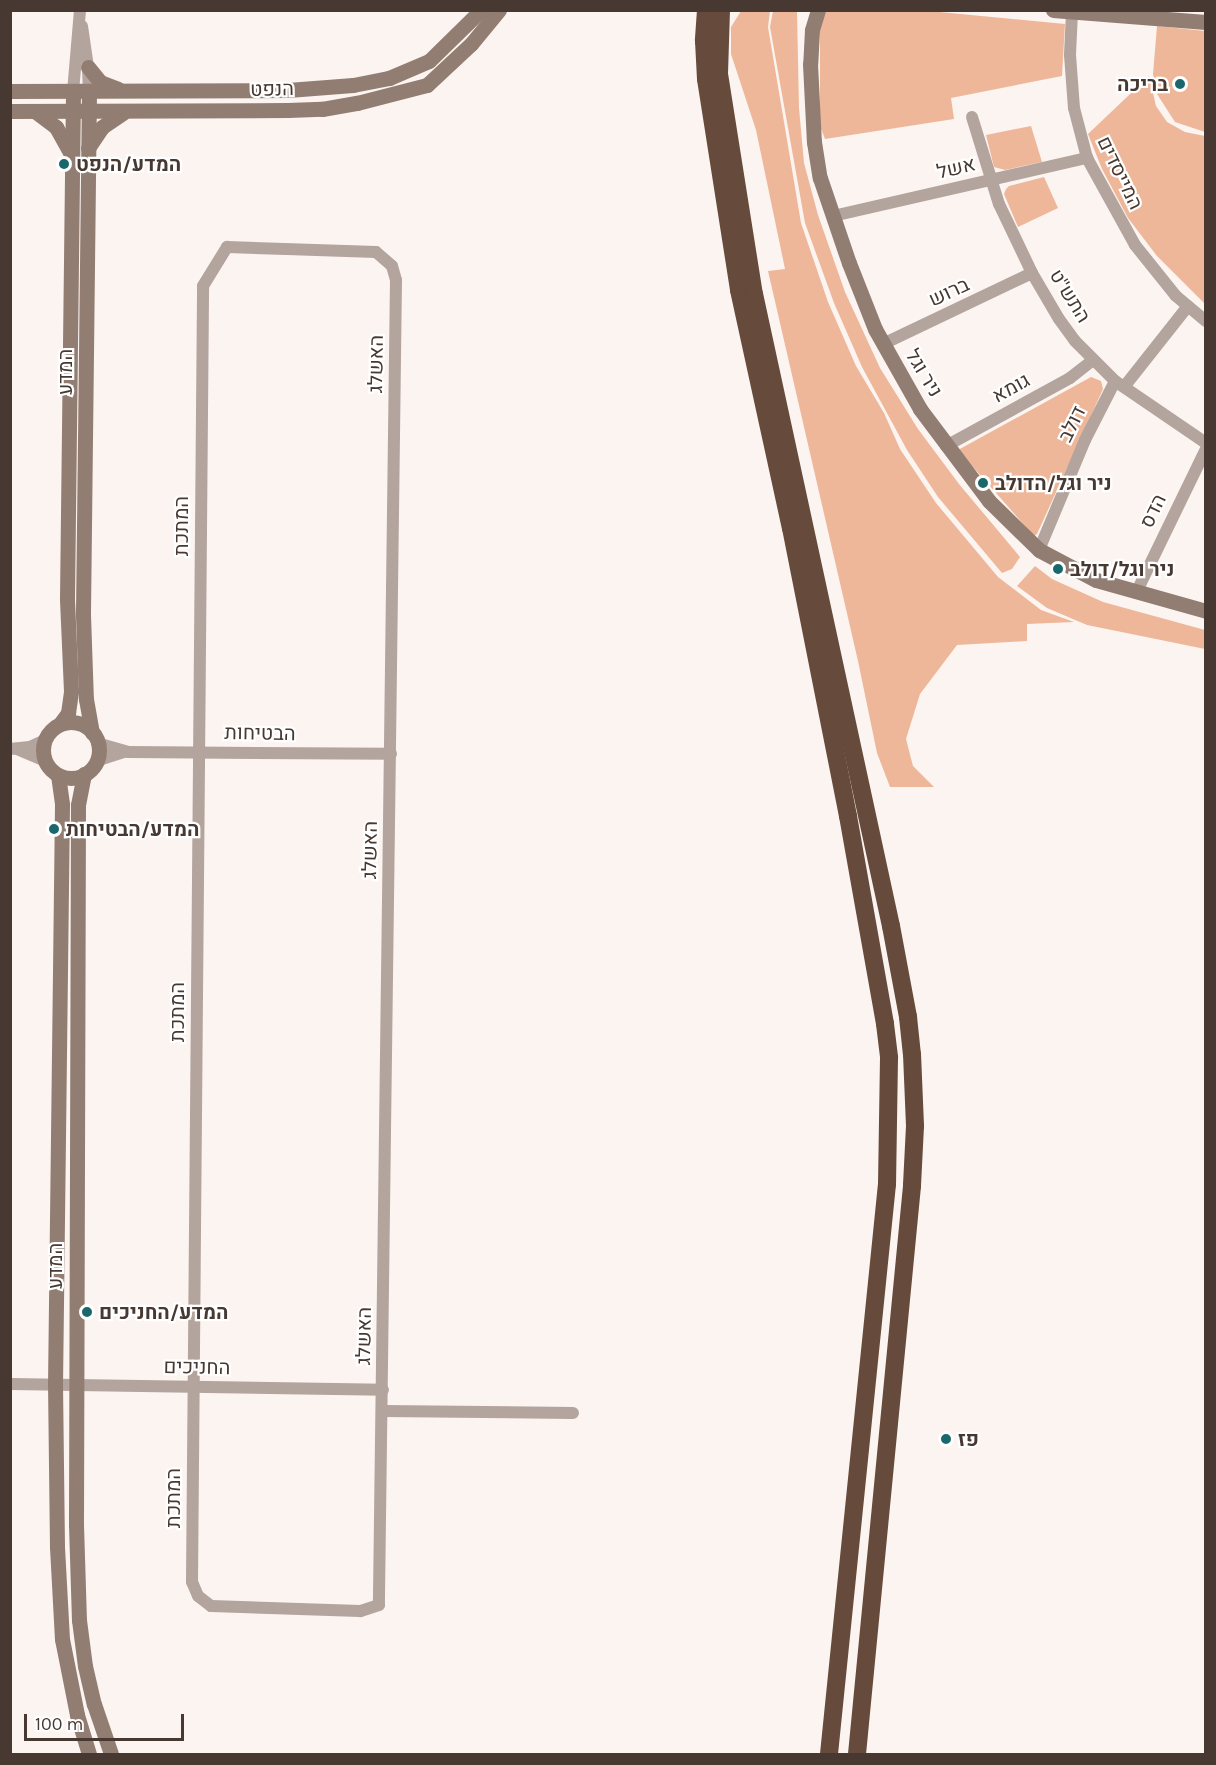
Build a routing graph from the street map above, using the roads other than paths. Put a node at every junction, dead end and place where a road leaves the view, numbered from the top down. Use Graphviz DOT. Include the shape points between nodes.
graph roads {
  1 [pos="482,10"];
  2 [pos="499,10"];
  3 [pos="706,10"];
  4 [pos="721,10"];
  5 [pos="818,10"];
  6 [pos="1053,10"];
  7 [pos="80,12"];
  8 [pos="1072,12"];
  9 [pos="1206,22"];
  10 [pos="88,67"];
  11 [pos="10,91"];
  12 [pos="123,91"];
  13 [pos="73,92"];
  14 [pos="89,92"];
  15 [pos="10,111"];
  16 [pos="33,111"];
  17 [pos="72,112"];
  18 [pos="88,112"];
  19 [pos="125,112"];
  20 [pos="972,117"];
  21 [pos="88,148"];
  22 [pos="71,157"];
  23 [pos="1087,158"];
  24 [pos="991,180"];
  25 [pos="833,216"];
  26 [pos="227,248"];
  27 [pos="1032,273"];
  28 [pos="1188,306"];
  29 [pos="1206,321"];
  30 [pos="883,344"];
  31 [pos="1093,360"];
  32 [pos="1120,384"];
  33 [pos="1206,443"];
  34 [pos="946,446"];
  35 [pos="1206,449"];
  36 [pos="1039,550"];
  37 [pos="1137,591"];
  38 [pos="1206,611"];
  39 [pos="60,724"];
  40 [pos="94,737"];
  41 [pos="45,740"];
  42 [pos="13,749"];
  43 [pos="128,752"];
  44 [pos="199,752"];
  45 [pos="391,754"];
  46 [pos="96,760"];
  47 [pos="45,761"];
  48 [pos="84,774"];
  49 [pos="58,775"];
  50 [pos="56,1383"];
  51 [pos="75,1383"];
  52 [pos="10,1384"];
  53 [pos="193,1387"];
  54 [pos="383,1390"];
  55 [pos="382,1411"];
  56 [pos="573,1413"];
  57 [pos="379,1605"];
  58 [pos="89,1755"];
  59 [pos="111,1755"];
  60 [pos="829,1755"];
  61 [pos="857,1755"];
  1 -- 12 [label="street, הנפט" via="429,61 389,78 320,88"];
  2 -- 19 [label="street, הנפט" via="471,44 427,85 322,109"];
  3 -- 60 [label="highway" via="706,79 739,290 848,816 889,1058 887,1184"];
  4 -- 61 [label="highway" via="719,74 754,294 891,926 912,1054 912,1186"];
  5 -- 25 [label="street, ניר וגל" via="812,30 812,122 820,178"];
  6 -- 8 [label="street"];
  7 -- 10 [label="street, המדע"];
  7 -- 13 [label="street, המדע"];
  8 -- 9 [label="street"];
  8 -- 23 [label="street, המייסדים" via="1074,108"];
  10 -- 12 [label="street" via="100,82"];
  10 -- 14 [label="street, המדע"];
  11 -- 13 [label="street, הנפט"];
  12 -- 14 [label="street, הנפט"];
  13 -- 14 [label="street, הנפט"];
  13 -- 17 [label="street, המדע"];
  14 -- 18 [label="street, המדע"];
  15 -- 16 [label="street, הנפט"];
  16 -- 17 [label="street, הנפט"];
  16 -- 22 [label="street" via="56,127"];
  17 -- 18 [label="street, הנפט"];
  17 -- 22 [label="street, המדע"];
  18 -- 19 [label="street, הנפט"];
  18 -- 21 [label="street, המדע"];
  19 -- 21 [label="street" via="102,127"];
  20 -- 24 [label="street, התש\"ט"];
  21 -- 40 [label="street, המדע" via="83,627 86,699"];
  22 -- 39 [label="street, המדע" via="67,598 71,691 68,713"];
  23 -- 24 [label="street, אשל"];
  23 -- 28 [label="street, המייסדים" via="1135,245"];
  24 -- 25 [label="street, אשל"];
  24 -- 27 [label="street, התש\"ט"];
  25 -- 30 [label="street, ניר וגל"];
  26 -- 44 [label="street, המתכת" via="203,286"];
  26 -- 45 [label="street, האשלג" via="376,252 392,266 396,280"];
  27 -- 30 [label="street, ברוש"];
  27 -- 31 [label="street, התש\"ט" via="1059,319"];
  28 -- 29 [label="street, המייסדים"];
  28 -- 32 [label="street, דולב"];
  30 -- 34 [label="street, ניר וגל" via="905,386"];
  31 -- 32 [label="street, התש\"ט"];
  31 -- 34 [label="street, גומא" via="1070,378"];
  32 -- 33 [label="street, התש\"ט"];
  32 -- 36 [label="street, דולב" via="1085,440"];
  34 -- 36 [label="street, ניר וגל" via="989,501"];
  35 -- 37 [label="street, הדס"];
  36 -- 37 [label="street, ניר וגל" via="1082,574"];
  37 -- 38 [label="street, ניר וגל"];
  39 -- 40 [label="street" via="77,723"];
  39 -- 41 [label="street"];
  40 -- 43 [label="street, הבטיחות"];
  40 -- 46 [label="street"];
  41 -- 42 [label="street"];
  41 -- 47 [label="street"];
  42 -- 47 [label="street"];
  43 -- 44 [label="street, הבטיחות"];
  43 -- 46 [label="street, הבטיחות"];
  44 -- 45 [label="street, הבטיחות"];
  44 -- 53 [label="street, המתכת"];
  45 -- 54 [label="street, האשלג"];
  46 -- 48 [label="street"];
  47 -- 49 [label="street"];
  48 -- 49 [label="street" via="71,778"];
  48 -- 51 [label="street, המדע" via="78,805"];
  49 -- 50 [label="street, המדע" via="62,805"];
  50 -- 51 [label="street, החניכים"];
  50 -- 52 [label="street, החניכים"];
  50 -- 58 [label="street, המדע" via="62,1639"];
  51 -- 53 [label="street, החניכים"];
  51 -- 59 [label="street, המדע" via="79,1620 94,1704"];
  53 -- 54 [label="street, החניכים"];
  53 -- 57 [label="street, המתכת" via="192,1582 198,1596 211,1606 360,1611"];
  54 -- 55 [label="street, האשלג"];
  55 -- 56 [label="street"];
  55 -- 57 [label="street, האשלג"];
}
